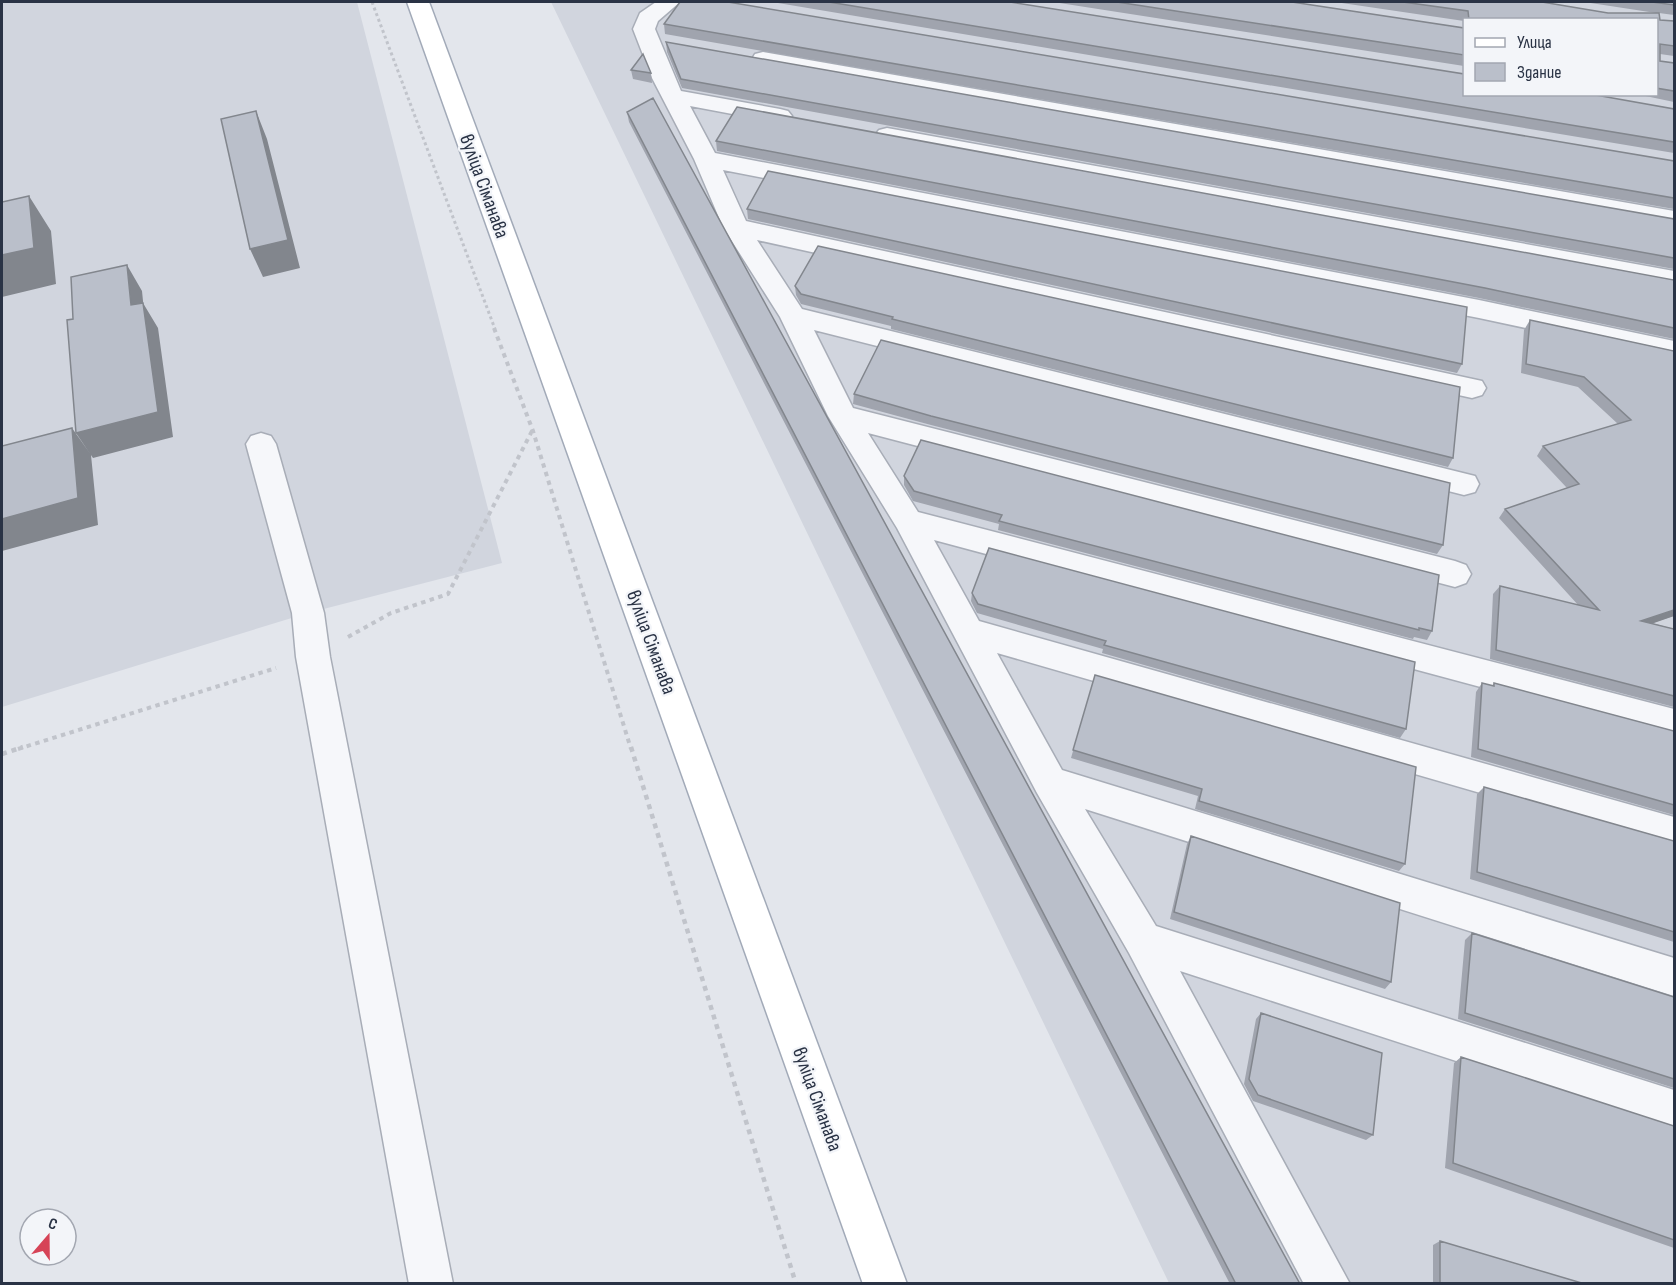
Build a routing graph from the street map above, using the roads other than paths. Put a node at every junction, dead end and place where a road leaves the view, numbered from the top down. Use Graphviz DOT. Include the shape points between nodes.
graph roads {
  1 [pos="418,2"];
  2 [pos="669,2"];
  3 [pos="741,56"];
  4 [pos="672,96"];
  5 [pos="802,120"];
  6 [pos="861,130"];
  7 [pos="706,159"];
  8 [pos="1674,219"];
  9 [pos="736,227"];
  10 [pos="1674,280"];
  11 [pos="794,316"];
  12 [pos="1674,350"];
  13 [pos="1472,388"];
  14 [pos="842,417"];
  15 [pos="261,444"];
  16 [pos="1464,483"];
  17 [pos="908,521"];
  18 [pos="1455,574"];
  19 [pos="970,632"];
  20 [pos="1674,724"];
  21 [pos="1050,782"];
  22 [pos="1674,833"];
  23 [pos="1143,940"];
  24 [pos="1674,977"];
  25 [pos="1674,1111"];
  26 [pos="431,1284"];
  27 [pos="885,1284"];
  28 [pos="1328,1284"];
  1 -- 27 [label="main road, вуліца Сіманава"];
  2 -- 4 [label="lane" via="648,18 644,30 660,42"];
  3 -- 8 [label="lane"];
  4 -- 5 [label="lane"];
  4 -- 7 [label="lane"];
  6 -- 10 [label="lane"];
  7 -- 9 [label="lane"];
  7 -- 12 [label="lane"];
  9 -- 11 [label="lane"];
  9 -- 13 [label="lane"];
  11 -- 14 [label="lane"];
  11 -- 16 [label="lane"];
  14 -- 17 [label="lane"];
  14 -- 18 [label="lane"];
  15 -- 26 [label="lane" via="308,613 313,657"];
  17 -- 19 [label="lane"];
  17 -- 20 [label="lane"];
  19 -- 21 [label="lane"];
  19 -- 22 [label="lane"];
  21 -- 23 [label="lane"];
  21 -- 24 [label="lane"];
  23 -- 25 [label="lane"];
  23 -- 28 [label="lane"];
}
